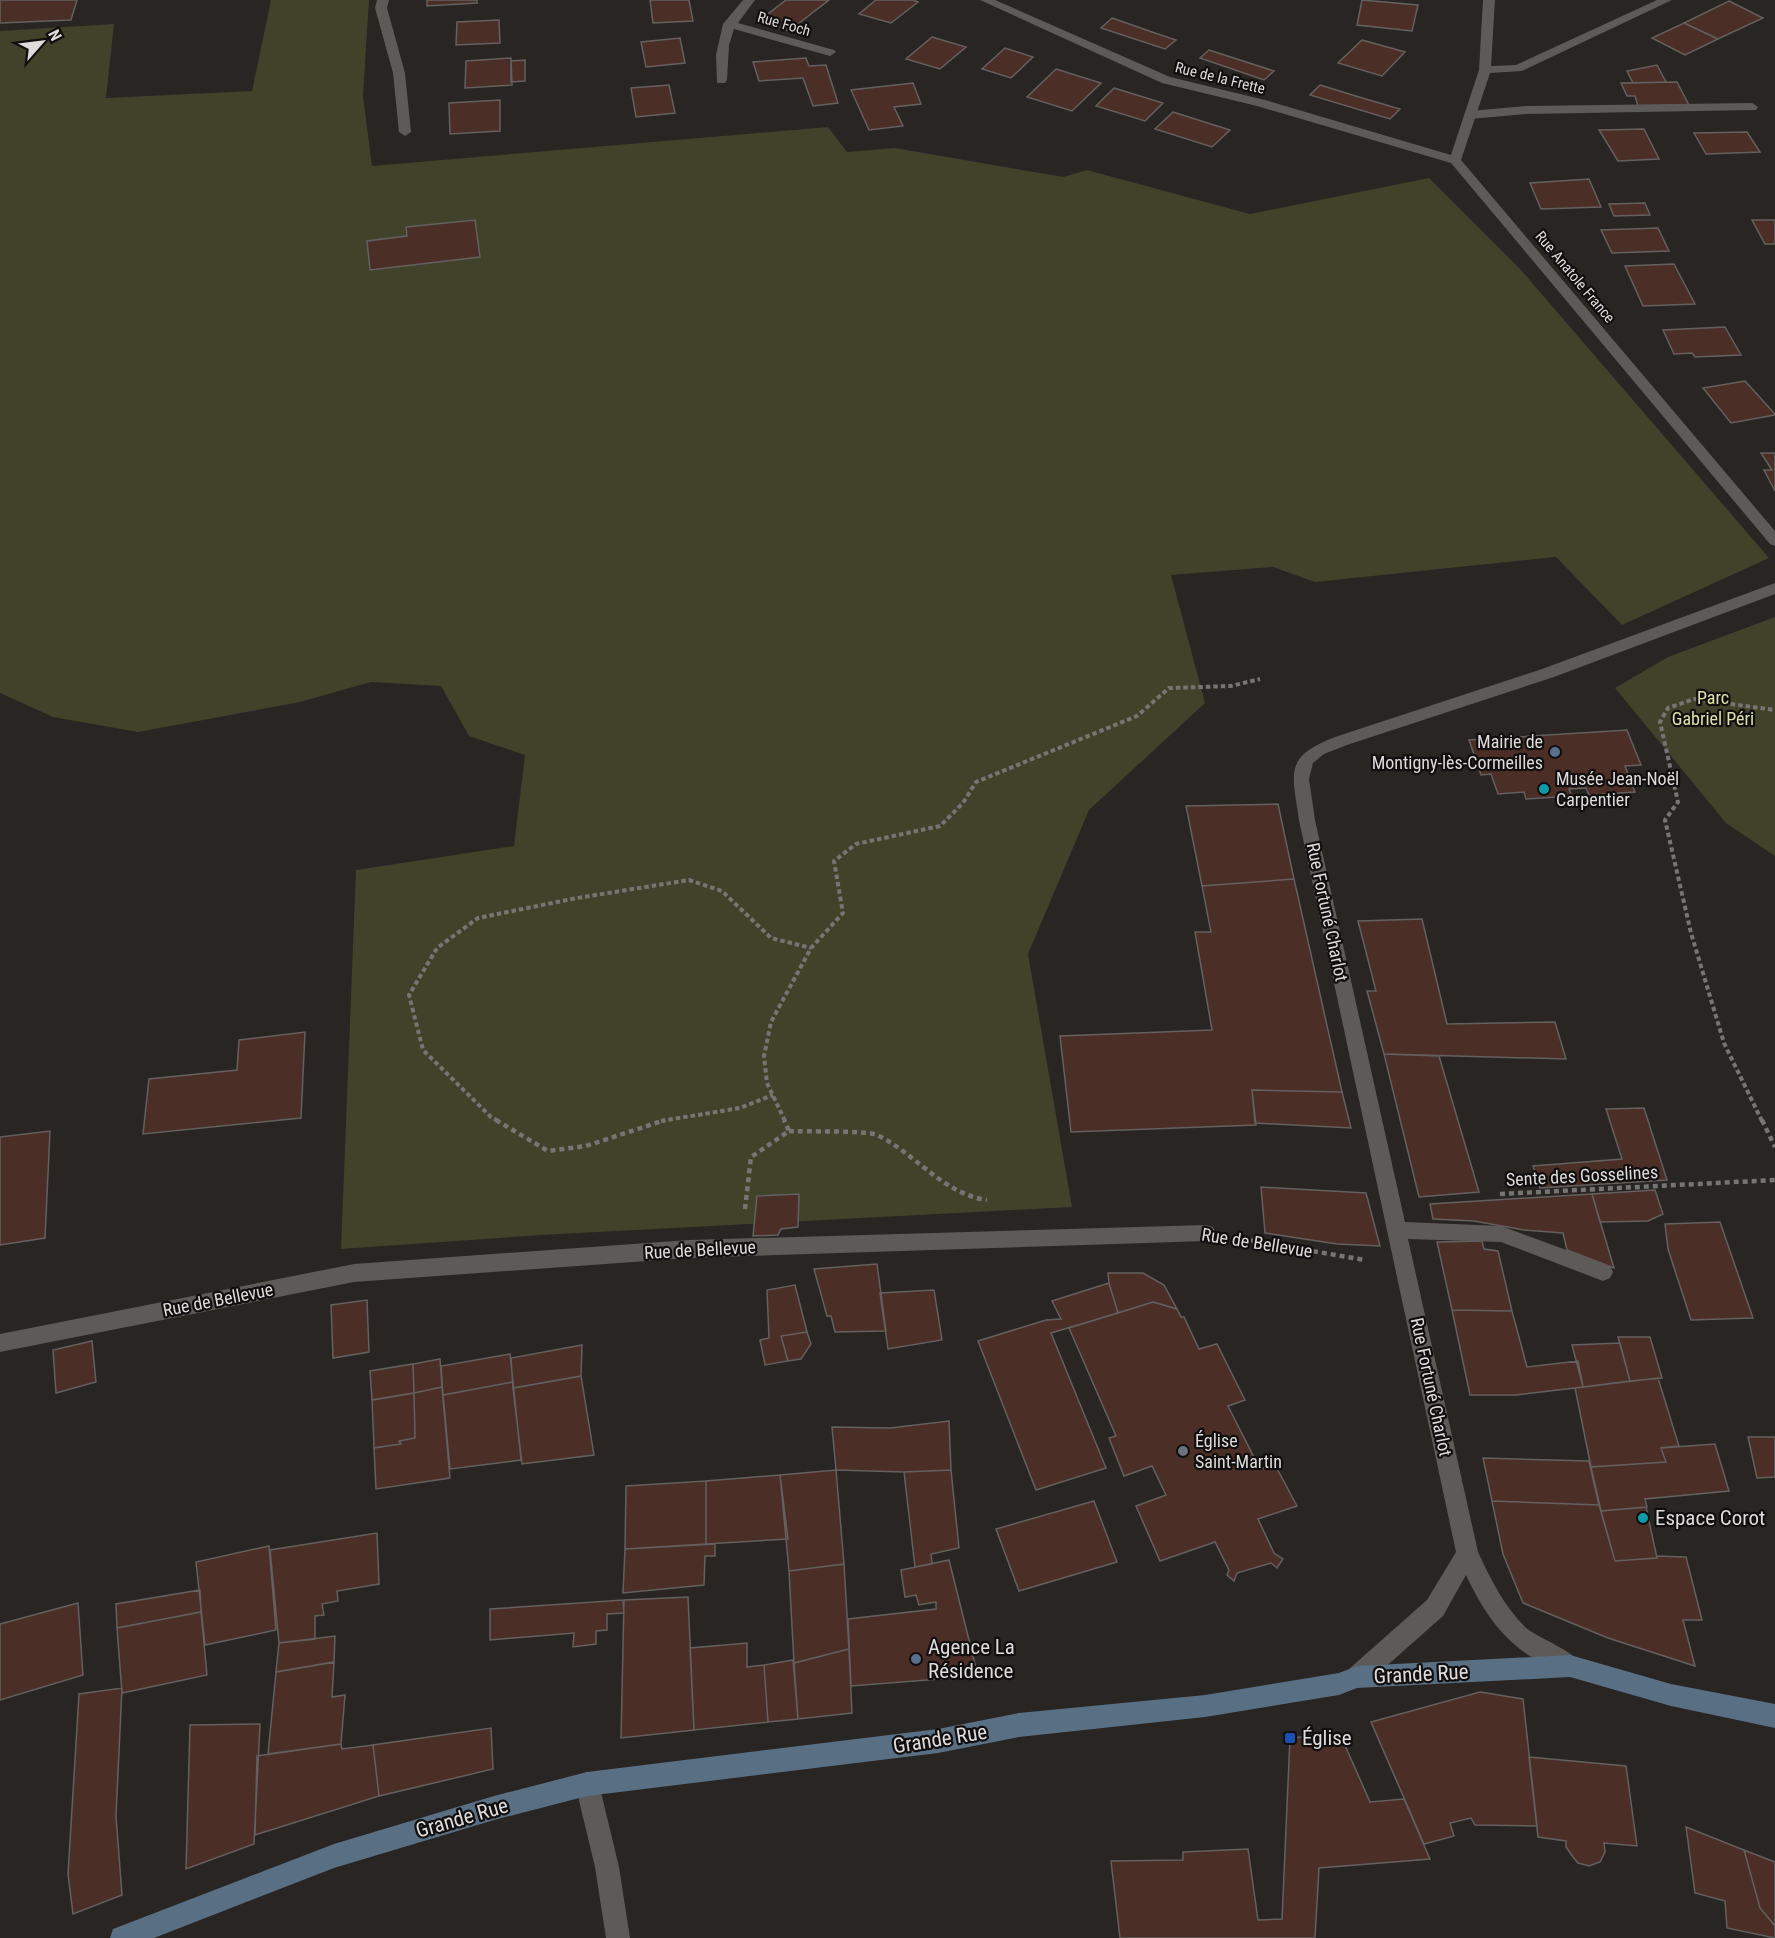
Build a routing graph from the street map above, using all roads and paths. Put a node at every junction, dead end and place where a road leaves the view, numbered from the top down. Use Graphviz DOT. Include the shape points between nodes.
graph roads {
  1 [pos="383,0"];
  2 [pos="749,0"];
  3 [pos="986,0"];
  4 [pos="1489,0"];
  5 [pos="1666,0"];
  6 [pos="729,24"];
  7 [pos="830,52"];
  8 [pos="1485,69"];
  9 [pos="721,80"];
  10 [pos="1752,107"];
  11 [pos="1470,115"];
  12 [pos="405,132"];
  13 [pos="1455,160"];
  14 [pos="1775,542"];
  15 [pos="1775,588"];
  16 [pos="1260,679"];
  17 [pos="1775,710"];
  18 [pos="811,948"];
  19 [pos="773,1095"];
  20 [pos="789,1131"];
  21 [pos="1775,1147"];
  22 [pos="1775,1180"];
  23 [pos="1489,1195"];
  24 [pos="993,1201"];
  25 [pos="1397,1230"];
  26 [pos="1206,1233"];
  27 [pos="751,1247"];
  28 [pos="1405,1267"];
  29 [pos="1603,1272"];
  30 [pos="0,1342"];
  31 [pos="1467,1553"];
  32 [pos="1570,1666"];
  33 [pos="1357,1677"];
  34 [pos="1775,1716"];
  35 [pos="586,1784"];
  36 [pos="122,1938"];
  37 [pos="618,1938"];
  1 -- 12 [label="street" via="381,8 399,73"];
  2 -- 6 [label="street, Rue Foch"];
  3 -- 13 [label="street, Rue de la Frette" via="1166,80"];
  4 -- 8 [label="street"];
  5 -- 8 [label="street" via="1518,68"];
  6 -- 7 [label="street, Rue Foch"];
  6 -- 9 [label="street, Rue Foch" via="721,53"];
  8 -- 11 [label="street"];
  10 -- 11 [label="street" via="1526,110"];
  11 -- 13 [label="street"];
  13 -- 14 [label="street, Rue Anatole France"];
  15 -- 25 [label="street, Rue Fortuné Charlot" via="1548,673 1341,741 1317,750 1305,760 1301,779 1307,820"];
  16 -- 18 [label="path" via="1231,686 1169,688 1137,716 976,782 963,803 940,826 856,844 834,861 843,913"];
  17 -- 21 [label="path" via="1694,699 1668,708 1660,722 1678,801 1665,820 1691,933 1724,1043"];
  18 -- 19 [label="path" via="771,1022 764,1056 767,1083"];
  18 -- 19 [label="path" via="771,939 722,891 689,880 478,918 437,948 409,995 423,1050 491,1118 548,1151 586,1146 668,1119 740,1108"];
  19 -- 20 [label="path"];
  20 -- 24 [label="path" via="875,1134 971,1198"];
  20 -- 27 [label="path" via="751,1157 743,1224"];
  22 -- 23 [label="path, Sente des Gosselines"];
  25 -- 28 [label="street, Rue Fortuné Charlot"];
  25 -- 29 [label="street" via="1501,1234"];
  26 -- 27 [label="street, Rue de Bellevue"];
  26 -- 28 [label="path, Rue de Bellevue"];
  27 -- 30 [label="street, Rue de Bellevue" via="354,1273"];
  28 -- 31 [label="street, Rue Fortuné Charlot"];
  31 -- 32 [label="street, Rue Fortuné Charlot" via="1484,1590 1513,1630"];
  31 -- 33 [label="street" via="1435,1608"];
  32 -- 33 [label="street, Grande Rue"];
  32 -- 34 [label="street, Grande Rue" via="1671,1695"];
  33 -- 35 [label="street, Grande Rue" via="1339,1684 1205,1706 1019,1725 938,1741"];
  35 -- 36 [label="street, Grande Rue" via="334,1856"];
  35 -- 37 [label="street" via="607,1867"];
}
